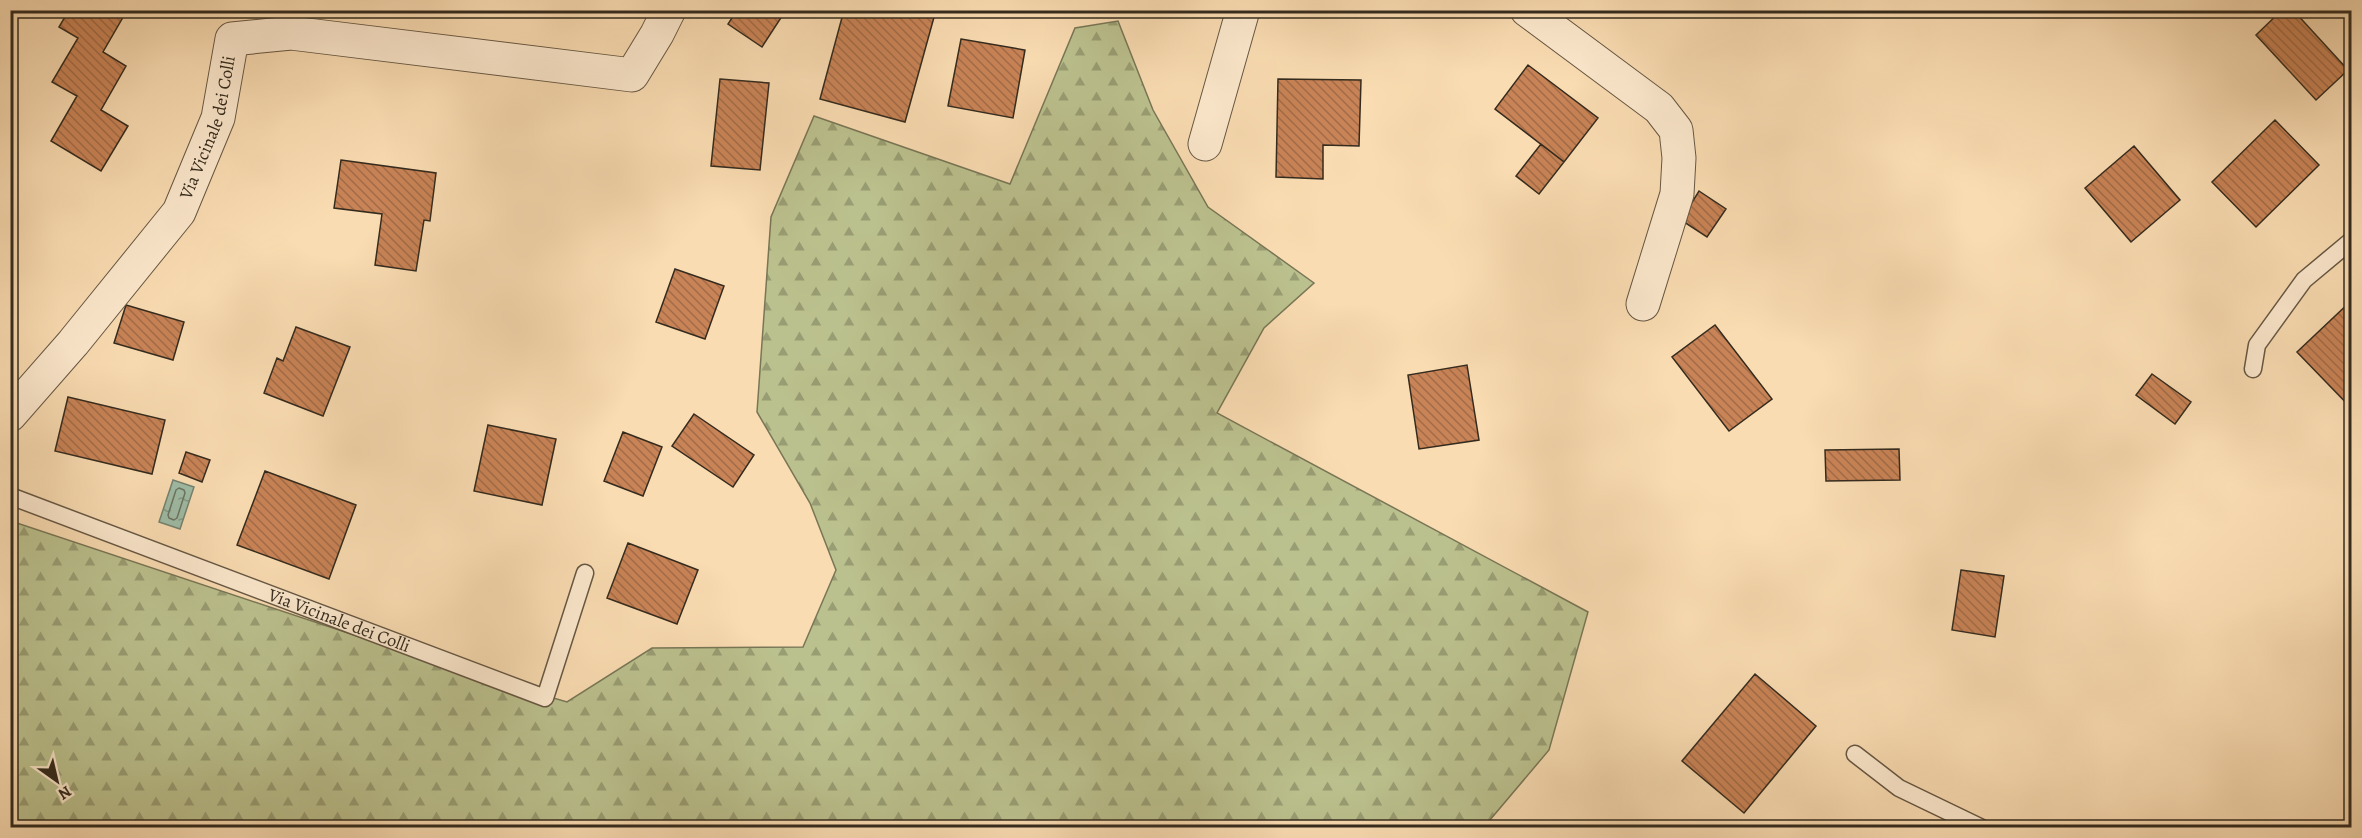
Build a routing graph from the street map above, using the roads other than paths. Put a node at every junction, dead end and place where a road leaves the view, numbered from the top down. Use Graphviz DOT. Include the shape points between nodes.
graph roads {
  1 [pos="669,10"];
  2 [pos="1243,10"];
  3 [pos="1527,10"];
  4 [pos="1205,144"];
  5 [pos="2352,240"];
  6 [pos="1643,304"];
  7 [pos="2253,369"];
  8 [pos="10,415"];
  9 [pos="10,496"];
  10 [pos="585,573"];
  11 [pos="1855,754"];
  12 [pos="1982,828"];
  1 -- 8 [label="street, Via Vicinale dei Colli" via="632,75 291,33 232,39 218,118 178,212"];
  2 -- 4 [label="street"];
  3 -- 6 [label="street" via="1659,108 1677,130 1677,194"];
  5 -- 7 [label="lane" via="2304,280 2257,345"];
  9 -- 10 [label="lane, Via Vicinale dei Colli" via="544,698"];
  11 -- 12 [label="lane" via="1899,788"];
}
